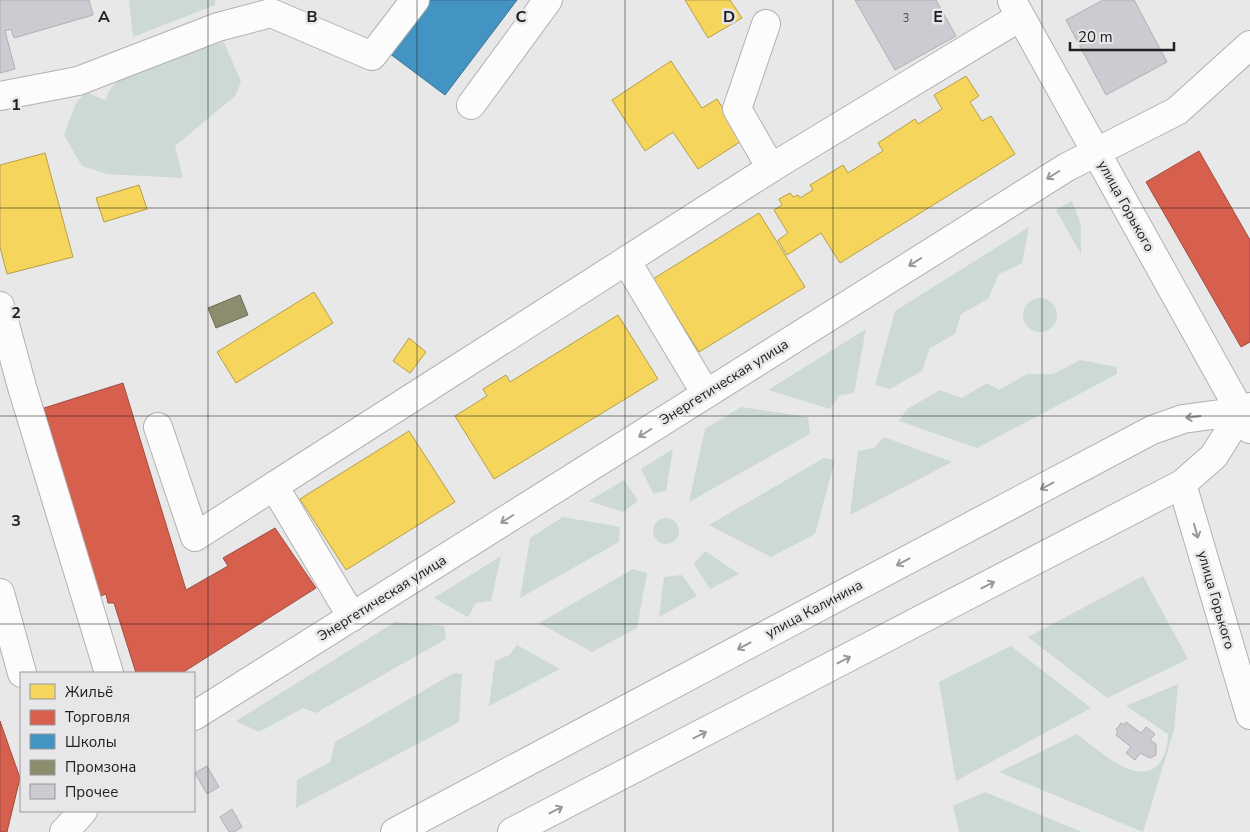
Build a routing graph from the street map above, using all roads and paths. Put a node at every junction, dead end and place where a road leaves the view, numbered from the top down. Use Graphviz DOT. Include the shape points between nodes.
graph roads {
  1 [pos="415,0"];
  2 [pos="548,0"];
  3 [pos="1016,8"];
  4 [pos="766,24"];
  5 [pos="1250,45"];
  6 [pos="0,96"];
  7 [pos="471,105"];
  8 [pos="1095,151"];
  9 [pos="772,168"];
  10 [pos="627,262"];
  11 [pos="0,306"];
  12 [pos="706,394"];
  13 [pos="1247,415"];
  14 [pos="158,427"];
  15 [pos="1250,439"];
  16 [pos="1182,484"];
  17 [pos="274,486"];
  18 [pos="0,593"];
  19 [pos="352,617"];
  20 [pos="22,672"];
  21 [pos="109,672"];
  22 [pos="195,715"];
  23 [pos="1250,715"];
  24 [pos="82,812"];
  25 [pos="64,832"];
  26 [pos="395,832"];
  27 [pos="512,832"];
  1 -- 6 [label="main road" via="372,56 271,13 218,27 78,81"];
  2 -- 7 [label="main road"];
  3 -- 8 [label="main road, улица Горького"];
  3 -- 9 [label="main road"];
  4 -- 9 [label="main road" via="737,109"];
  5 -- 8 [label="main road, Энергетическая улица" via="1177,111"];
  8 -- 12 [label="main road, Энергетическая улица, one-way"];
  8 -- 13 [label="main road, улица Горького"];
  9 -- 10 [label="main road"];
  10 -- 12 [label="main road"];
  10 -- 17 [label="main road"];
  11 -- 21 [label="main road"];
  12 -- 19 [label="main road, Энергетическая улица, one-way"];
  13 -- 15 [label="main road, улица Горького"];
  13 -- 16 [label="main road" via="1214,456"];
  13 -- 26 [label="main road, улица Калинина, one-way" via="1183,419 1152,430"];
  14 -- 17 [label="main road" via="195,537"];
  16 -- 23 [label="main road, улица Горького, one-way"];
  27 -- 16 [label="main road, one-way"];
  17 -- 19 [label="main road"];
  18 -- 20 [label="main road"];
  19 -- 22 [label="main road, Энергетическая улица"];
  24 -- 25 [label="main road"];
}
